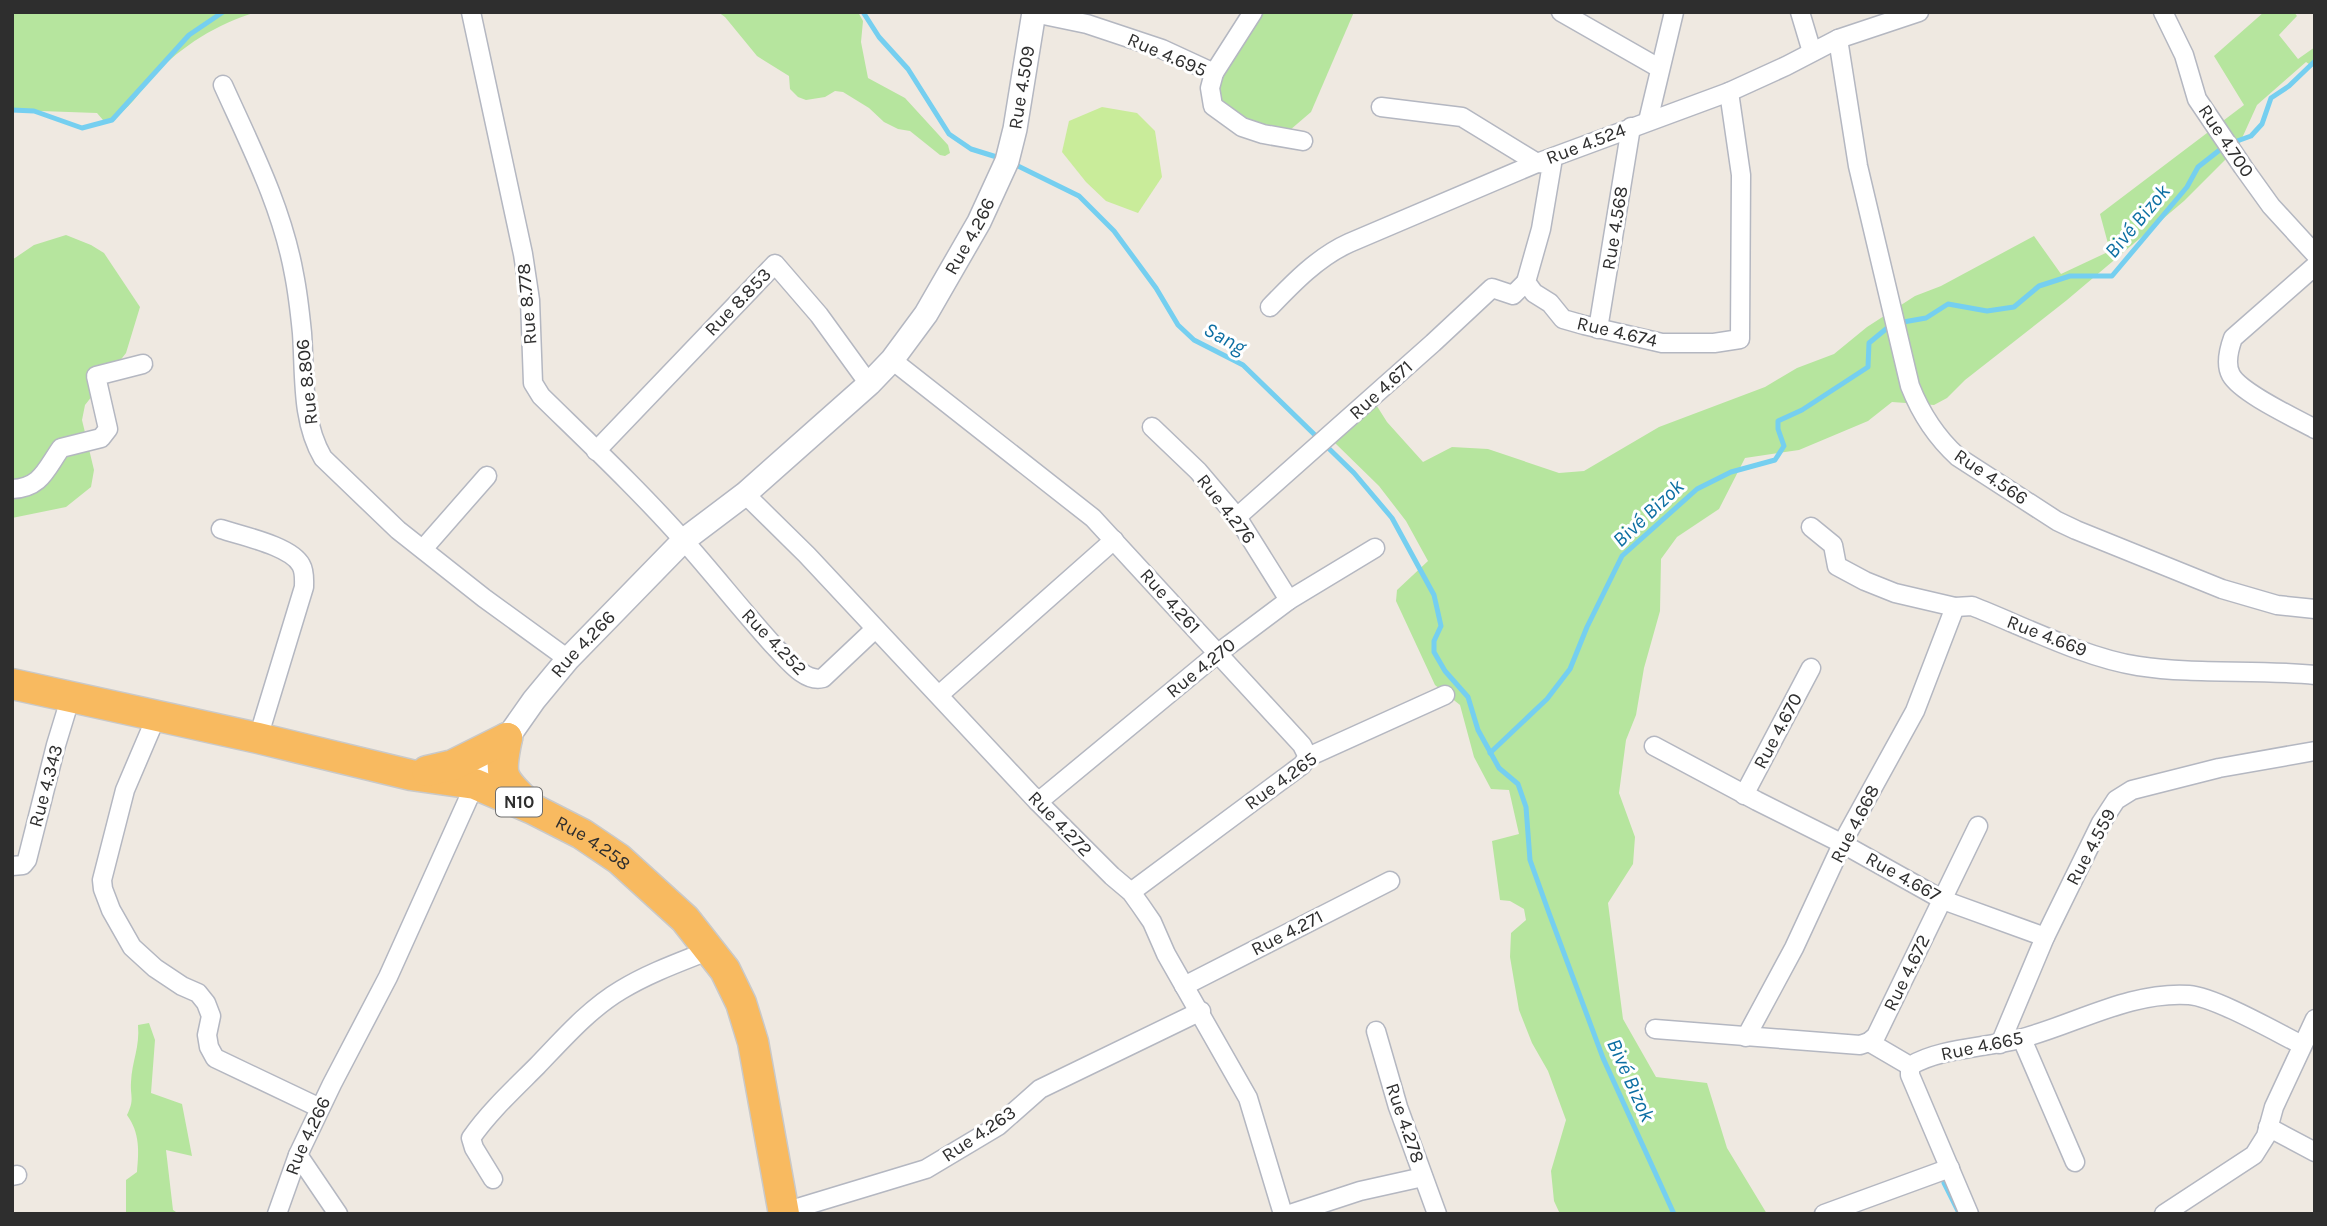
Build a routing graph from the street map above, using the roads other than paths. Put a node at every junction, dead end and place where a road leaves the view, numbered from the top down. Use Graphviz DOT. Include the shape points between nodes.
graph roads {
  1 [pos="471,12"];
  2 [pos="1253,12"];
  3 [pos="1561,12"];
  4 [pos="1674,12"];
  5 [pos="1800,12"];
  6 [pos="1919,12"];
  7 [pos="2163,12"];
  8 [pos="1034,13"];
  9 [pos="1838,39"];
  10 [pos="1812,52"];
  11 [pos="1659,68"];
  12 [pos="1214,73"];
  13 [pos="223,85"];
  14 [pos="1729,92"];
  15 [pos="1381,107"];
  16 [pos="1639,124"];
  17 [pos="1303,141"];
  18 [pos="1007,161"];
  19 [pos="1537,163"];
  20 [pos="2315,254"];
  21 [pos="2315,266"];
  22 [pos="1526,282"];
  23 [pos="1270,307"];
  24 [pos="1598,329"];
  25 [pos="892,360"];
  26 [pos="143,364"];
  27 [pos="869,384"];
  28 [pos="1152,427"];
  29 [pos="2315,429"];
  30 [pos="596,451"];
  31 [pos="486,476"];
  32 [pos="12,489"];
  33 [pos="745,494"];
  34 [pos="1237,517"];
  35 [pos="1811,527"];
  36 [pos="221,529"];
  37 [pos="684,540"];
  38 [pos="1114,540"];
  39 [pos="1375,548"];
  40 [pos="423,549"];
  41 [pos="1289,600"];
  42 [pos="1955,607"];
  43 [pos="2315,609"];
  44 [pos="875,629"];
  45 [pos="1217,654"];
  46 [pos="568,660"];
  47 [pos="1811,668"];
  48 [pos="2315,675"];
  49 [pos="12,684"];
  50 [pos="939,695"];
  51 [pos="1445,695"];
  52 [pos="71,696"];
  53 [pos="157,715"];
  54 [pos="258,738"];
  55 [pos="507,738"];
  56 [pos="1654,746"];
  57 [pos="2315,751"];
  58 [pos="1308,757"];
  59 [pos="411,775"];
  60 [pos="475,784"];
  61 [pos="1744,794"];
  62 [pos="1038,802"];
  63 [pos="533,809"];
  64 [pos="1978,826"];
  65 [pos="1843,844"];
  66 [pos="12,866"];
  67 [pos="1390,881"];
  68 [pos="1130,892"];
  69 [pos="1943,900"];
  70 [pos="2045,937"];
  71 [pos="710,950"];
  72 [pos="1184,986"];
  73 [pos="1201,1012"];
  74 [pos="2315,1019"];
  75 [pos="1655,1029"];
  76 [pos="1376,1031"];
  77 [pos="1746,1037"];
  78 [pos="2022,1039"];
  79 [pos="1869,1042"];
  80 [pos="2000,1044"];
  81 [pos="2302,1045"];
  82 [pos="1910,1066"];
  83 [pos="320,1108"];
  84 [pos="2269,1127"];
  85 [pos="2315,1152"];
  86 [pos="298,1155"];
  87 [pos="2075,1161"];
  88 [pos="1950,1168"];
  89 [pos="1423,1177"];
  90 [pos="493,1179"];
  91 [pos="784,1213"];
  92 [pos="277,1214"];
  93 [pos="338,1214"];
  94 [pos="1283,1214"];
  95 [pos="1290,1214"];
  96 [pos="1437,1214"];
  97 [pos="1824,1214"];
  98 [pos="1969,1214"];
  99 [pos="2164,1214"];
  1 -- 30 [label="street, Rue 8.778" via="523,254 533,383"];
  2 -- 12 [label="street"];
  3 -- 11 [label="street"];
  4 -- 11 [label="street, Rue 4.568"];
  5 -- 10 [label="street"];
  6 -- 9 [label="street, Rue 4.524"];
  7 -- 20 [label="street, Rue 4.700" via="2184,55 2197,99 2271,206"];
  8 -- 12 [label="street, Rue 4.695" via="1087,24 1162,49"];
  8 -- 18 [label="street, Rue 4.509"];
  9 -- 10 [label="street, Rue 4.524"];
  9 -- 43 [label="street, Rue 4.566" via="1858,166 1910,386 1918,408 1944,445 2076,530 2222,589 2277,605"];
  10 -- 14 [label="street, Rue 4.524"];
  11 -- 16 [label="street, Rue 4.568"];
  12 -- 17 [label="street, Rue 4.695" via="1210,88 1213,106 1242,127"];
  13 -- 40 [label="street, Rue 8.806" via="282,221 302,331 307,414 316,445 323,458"];
  14 -- 16 [label="street, Rue 4.524"];
  14 -- 24 [label="street, Rue 4.674" via="1741,175 1740,339 1662,343"];
  15 -- 19 [label="street" via="1462,117"];
  16 -- 19 [label="street, Rue 4.524"];
  16 -- 24 [label="street, Rue 4.568"];
  18 -- 25 [label="street, Rue 4.266" via="979,222 926,314"];
  19 -- 22 [label="street" via="1552,164"];
  19 -- 23 [label="street, Rue 4.524" via="1339,247"];
  21 -- 29 [label="street" via="2233,338 2228,353 2230,374 2240,387"];
  22 -- 24 [label="street, Rue 4.674" via="1563,319"];
  22 -- 34 [label="street, Rue 4.671" via="1513,295 1492,288"];
  25 -- 27 [label="street, Rue 4.266"];
  25 -- 38 [label="street, Rue 4.261" via="1063,492"];
  26 -- 32 [label="street" via="96,376 107,429 101,438 61,448 38,482"];
  27 -- 30 [label="street, Rue 8.853" via="775,264"];
  27 -- 33 [label="street, Rue 4.266"];
  28 -- 34 [label="street, Rue 4.276"];
  30 -- 37 [label="street, Rue 8.778"];
  31 -- 40 [label="street"];
  33 -- 37 [label="street, Rue 4.266"];
  33 -- 44 [label="street, Rue 4.272"];
  34 -- 41 [label="street, Rue 4.276"];
  35 -- 42 [label="street, Rue 4.669" via="1833,545 1837,566 1895,593"];
  36 -- 54 [label="street" via="292,556 304,572 304,587"];
  37 -- 44 [label="street, Rue 4.252" via="757,627 809,678 823,678"];
  37 -- 46 [label="street, Rue 4.266"];
  38 -- 45 [label="street, Rue 4.261"];
  38 -- 50 [label="street"];
  39 -- 41 [label="street, Rue 4.270"];
  40 -- 46 [label="street, Rue 8.806"];
  41 -- 45 [label="street, Rue 4.270"];
  42 -- 48 [label="street, Rue 4.669" via="1972,606 2073,647 2138,666"];
  42 -- 65 [label="street, Rue 4.668" via="1915,711"];
  44 -- 50 [label="street, Rue 4.272"];
  45 -- 58 [label="street, Rue 4.261"];
  45 -- 62 [label="street, Rue 4.270"];
  46 -- 55 [label="street, Rue 4.266"];
  47 -- 61 [label="street, Rue 4.670"];
  49 -- 52 [label="highway, Rue 4.258 / N10"];
  50 -- 62 [label="street, Rue 4.272"];
  51 -- 58 [label="street, Rue 4.265"];
  52 -- 53 [label="highway, Rue 4.258 / N10"];
  52 -- 66 [label="street, Rue 4.343" via="27,860"];
  53 -- 54 [label="highway, Rue 4.258 / N10"];
  53 -- 83 [label="street" via="125,790 103,880 105,896 132,947 206,1003 211,1016 209,1046 215,1058"];
  54 -- 59 [label="highway, Rue 4.258 / N10"];
  55 -- 59 [label="highway" via="453,765"];
  55 -- 60 [label="street, Rue 4.266"];
  55 -- 63 [label="highway" via="503,776"];
  56 -- 61 [label="street, Rue 4.667"];
  57 -- 70 [label="street, Rue 4.559" via="2219,768 2132,790 2116,800"];
  58 -- 68 [label="street, Rue 4.265"];
  59 -- 60 [label="highway, Rue 4.258 / N10"];
  60 -- 63 [label="highway, Rue 4.258 / N10"];
  60 -- 83 [label="street, Rue 4.266" via="388,976"];
  61 -- 65 [label="street, Rue 4.667"];
  62 -- 68 [label="street, Rue 4.272"];
  63 -- 71 [label="highway, Rue 4.258 / N10" via="619,859 685,919"];
  64 -- 69 [label="street, Rue 4.672"];
  65 -- 69 [label="street, Rue 4.667"];
  65 -- 77 [label="street, Rue 4.668"];
  67 -- 72 [label="street, Rue 4.271"];
  68 -- 72 [label="street, Rue 4.272" via="1152,922"];
  69 -- 70 [label="street, Rue 4.667"];
  69 -- 79 [label="street, Rue 4.672"];
  70 -- 80 [label="street, Rue 4.559"];
  71 -- 90 [label="street" via="620,990 582,1020 527,1076 471,1138"];
  71 -- 91 [label="highway, Rue 4.258 / N10" via="741,1003 753,1042"];
  72 -- 73 [label="street, Rue 4.272"];
  73 -- 91 [label="street, Rue 4.263" via="1040,1089 998,1126 926,1169"];
  73 -- 94 [label="street, Rue 4.272" via="1248,1098"];
  74 -- 81 [label="street"];
  75 -- 77 [label="street"];
  76 -- 89 [label="street, Rue 4.278"];
  77 -- 79 [label="street"];
  78 -- 80 [label="street, Rue 4.665"];
  78 -- 81 [label="street, Rue 4.665" via="2164,995 2193,996 2219,1005"];
  78 -- 87 [label="street"];
  79 -- 82 [label="street"];
  80 -- 82 [label="street, Rue 4.665" via="1925,1057"];
  81 -- 84 [label="street"];
  82 -- 88 [label="street"];
  83 -- 86 [label="street, Rue 4.266"];
  84 -- 85 [label="street"];
  84 -- 99 [label="street" via="2254,1155"];
  86 -- 92 [label="street, Rue 4.266"];
  86 -- 93 [label="street"];
  88 -- 97 [label="street"];
  88 -- 98 [label="street"];
  89 -- 95 [label="street"];
  89 -- 96 [label="street, Rue 4.278"];
}
